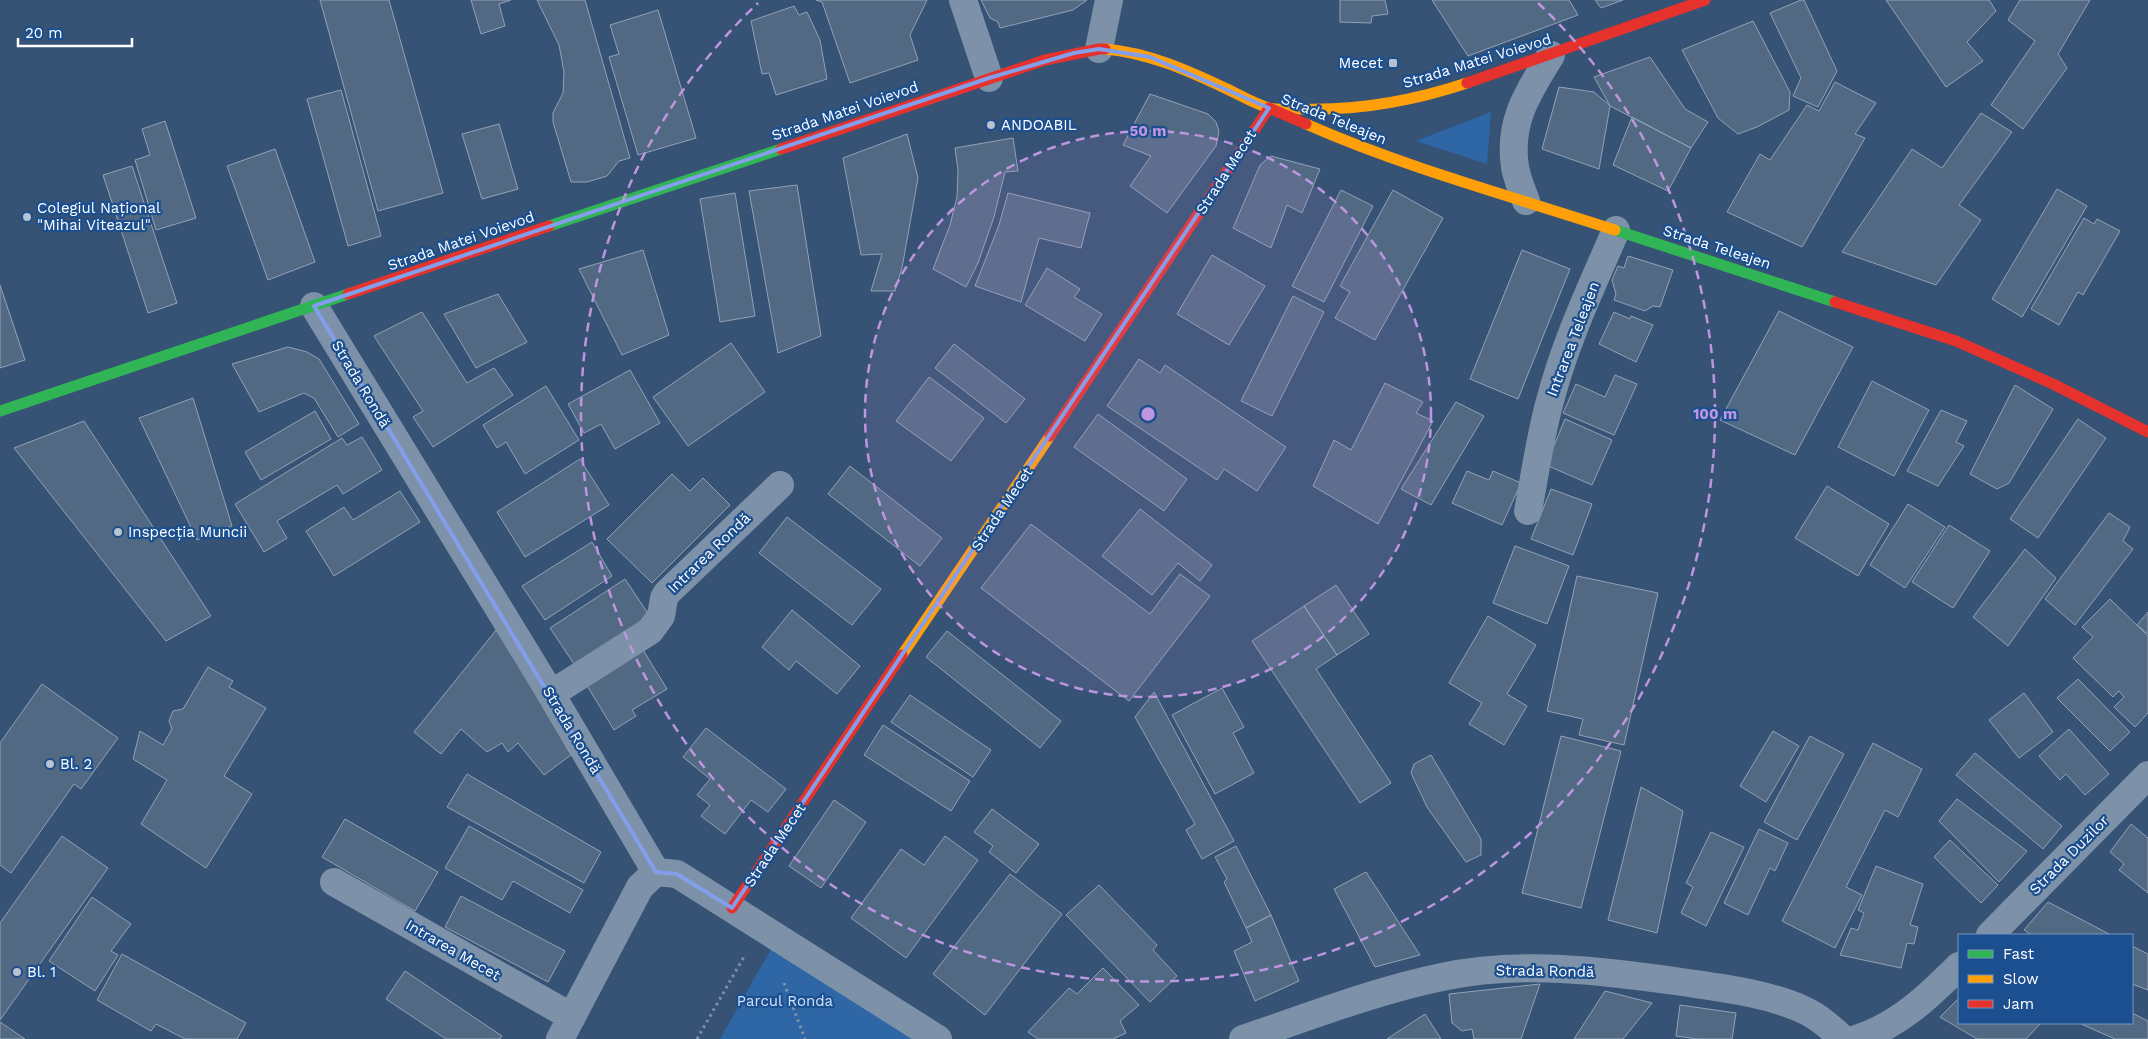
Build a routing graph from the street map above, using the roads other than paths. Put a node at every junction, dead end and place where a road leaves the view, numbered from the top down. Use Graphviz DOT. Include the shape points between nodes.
graph roads {
  1 [pos="963,0"];
  2 [pos="1109,0"];
  3 [pos="1705,0"];
  4 [pos="1099,50"];
  5 [pos="1551,55"];
  6 [pos="989,78"];
  7 [pos="1268,108"];
  8 [pos="1526,201"];
  9 [pos="1616,230"];
  10 [pos="314,306"];
  11 [pos="0,411"];
  12 [pos="2148,432"];
  13 [pos="780,485"];
  14 [pos="1528,511"];
  15 [pos="551,694"];
  16 [pos="2148,775"];
  17 [pos="656,872"];
  18 [pos="334,882"];
  19 [pos="732,908"];
  20 [pos="1991,934"];
  21 [pos="1958,967"];
  22 [pos="566,1028"];
  23 [pos="938,1039"];
  24 [pos="1243,1039"];
  25 [pos="1843,1039"];
  26 [pos="1856,1039"];
  1 -- 6 [label="street"];
  2 -- 4 [label="street"];
  3 -- 5 [label="street, Strada Matei Voievod"];
  4 -- 6 [label="street, Strada Matei Voievod" via="1045,60"];
  4 -- 7 [label="street, Strada Matei Voievod" via="1124,51 1180,67"];
  5 -- 7 [label="street, Strada Matei Voievod" via="1428,96 1319,110"];
  5 -- 8 [label="street" via="1524,98 1513,132 1515,168"];
  6 -- 10 [label="street, Strada Matei Voievod"];
  7 -- 8 [label="street, Strada Teleajen" via="1358,147"];
  7 -- 19 [label="street, Strada Mecet" via="1113,344"];
  8 -- 9 [label="street, Strada Teleajen"];
  9 -- 12 [label="street, Strada Teleajen" via="1956,341 2021,367"];
  9 -- 14 [label="street, Intrarea Teleajen" via="1560,367"];
  10 -- 11 [label="street, Strada Matei Voievod"];
  10 -- 15 [label="street, Strada Rondă"];
  13 -- 15 [label="street, Intrarea Rondă" via="667,593 661,616 650,631"];
  15 -- 17 [label="street, Strada Rondă"];
  16 -- 20 [label="street, Strada Duzilor"];
  17 -- 19 [label="street" via="677,874"];
  17 -- 22 [label="street" via="640,887"];
  18 -- 22 [label="street, Intrarea Mecet"];
  19 -- 23 [label="street"];
  21 -- 26 [label="street" via="1897,1020 1875,1033"];
  24 -- 25 [label="street, Strada Rondă" via="1390,990 1442,977 1501,968 1571,969 1716,987 1804,1010"];
}
